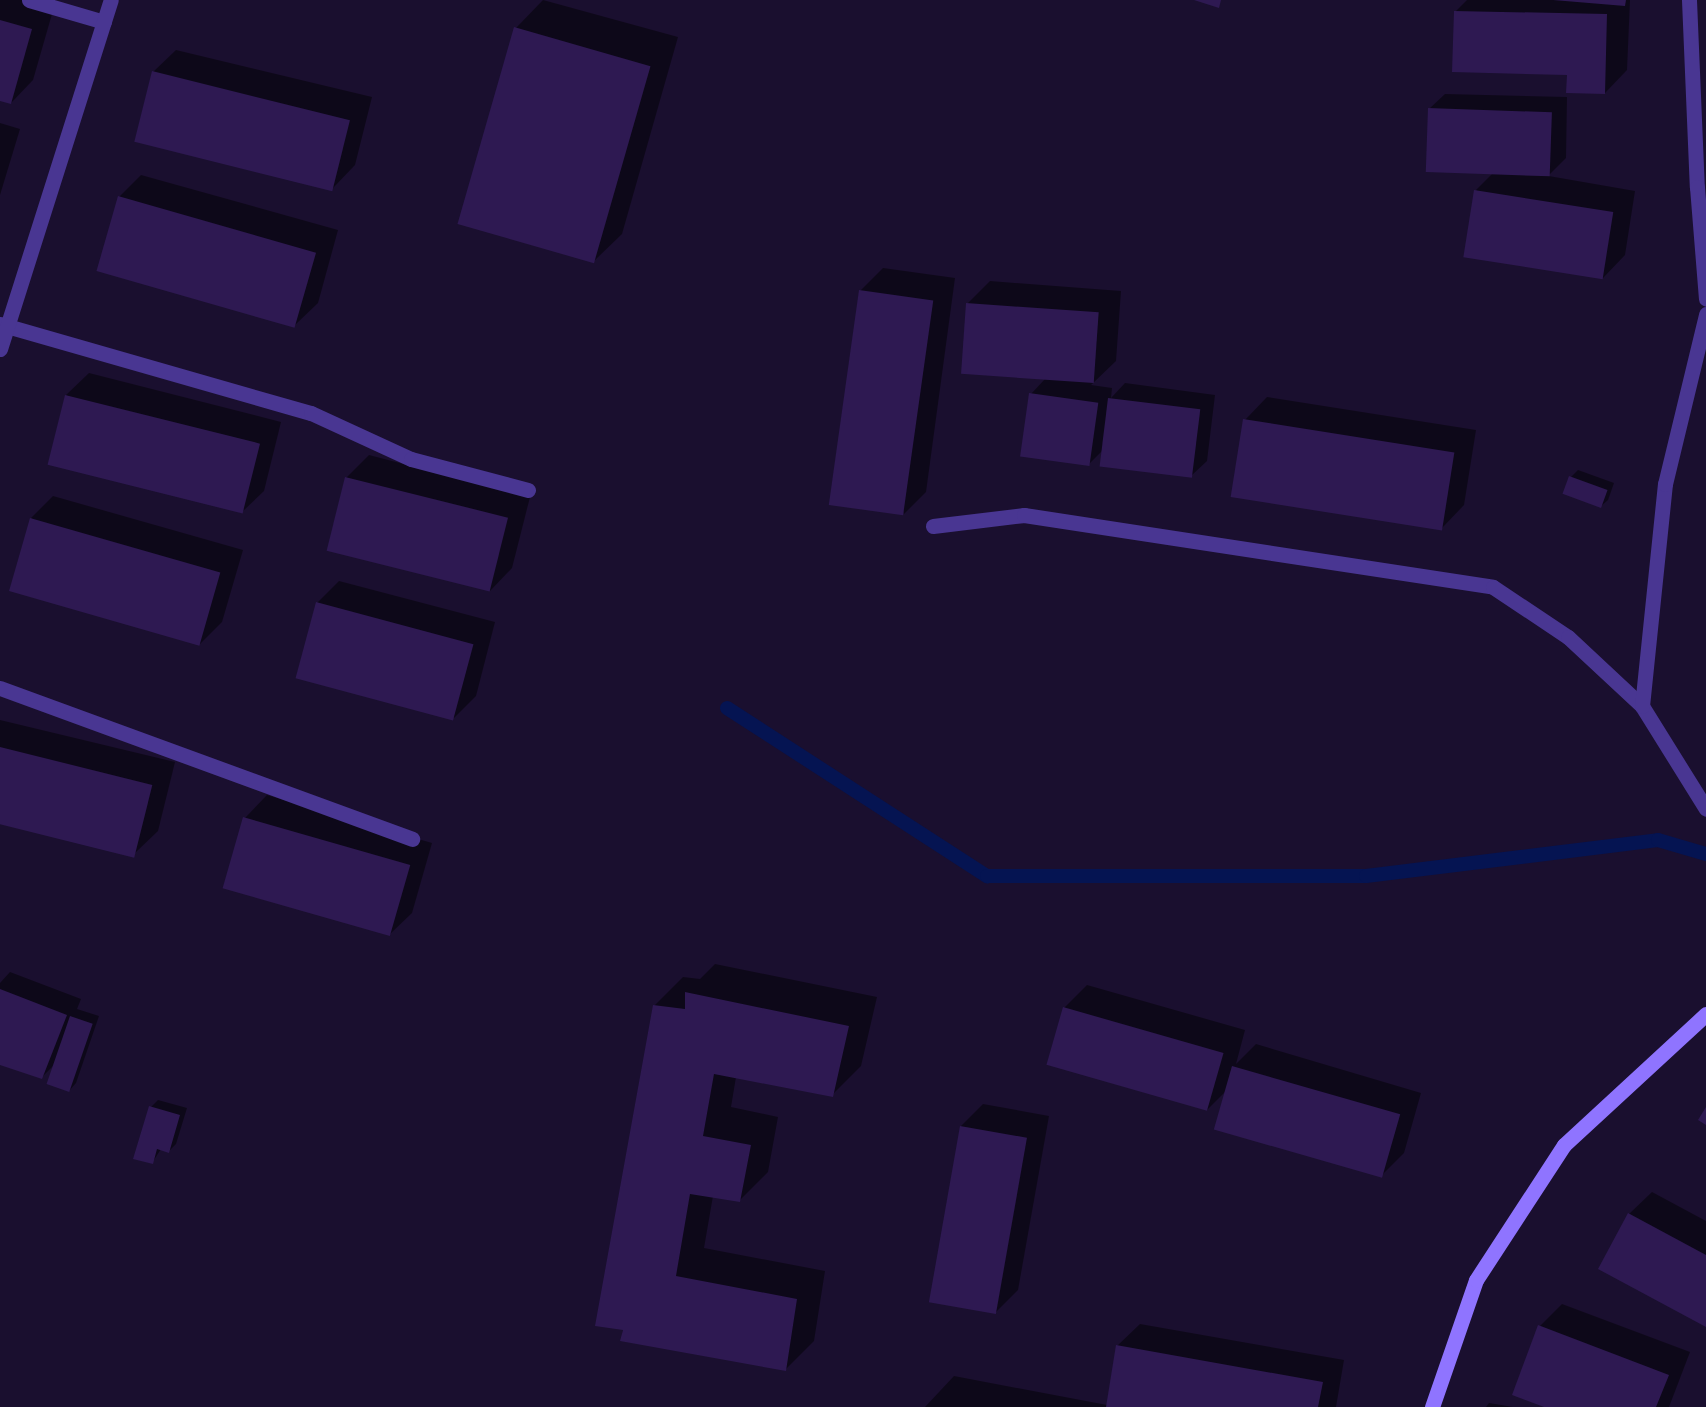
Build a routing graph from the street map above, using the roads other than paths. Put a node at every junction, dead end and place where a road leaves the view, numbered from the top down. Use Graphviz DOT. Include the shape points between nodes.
graph roads {
  1 [pos="29,0"];
  2 [pos="111,0"];
  3 [pos="1689,0"];
  4 [pos="104,22"];
  5 [pos="1706,299"];
  6 [pos="1706,314"];
  7 [pos="4,326"];
  8 [pos="0,349"];
  9 [pos="528,490"];
  10 [pos="933,526"];
  11 [pos="0,687"];
  12 [pos="1642,706"];
  13 [pos="1706,809"];
  14 [pos="412,839"];
  15 [pos="1706,1014"];
  16 [pos="1432,1407"];
  1 -- 4 [label="street"];
  2 -- 4 [label="street"];
  3 -- 5 [label="street"];
  4 -- 7 [label="street"];
  6 -- 12 [label="street" via="1665,484"];
  7 -- 8 [label="street"];
  7 -- 9 [label="street" via="311,413 411,459"];
  10 -- 12 [label="street" via="1024,515 1493,587 1568,637"];
  11 -- 14 [label="street"];
  12 -- 13 [label="street"];
  15 -- 16 [label="main road" via="1564,1145 1476,1280"];
}
